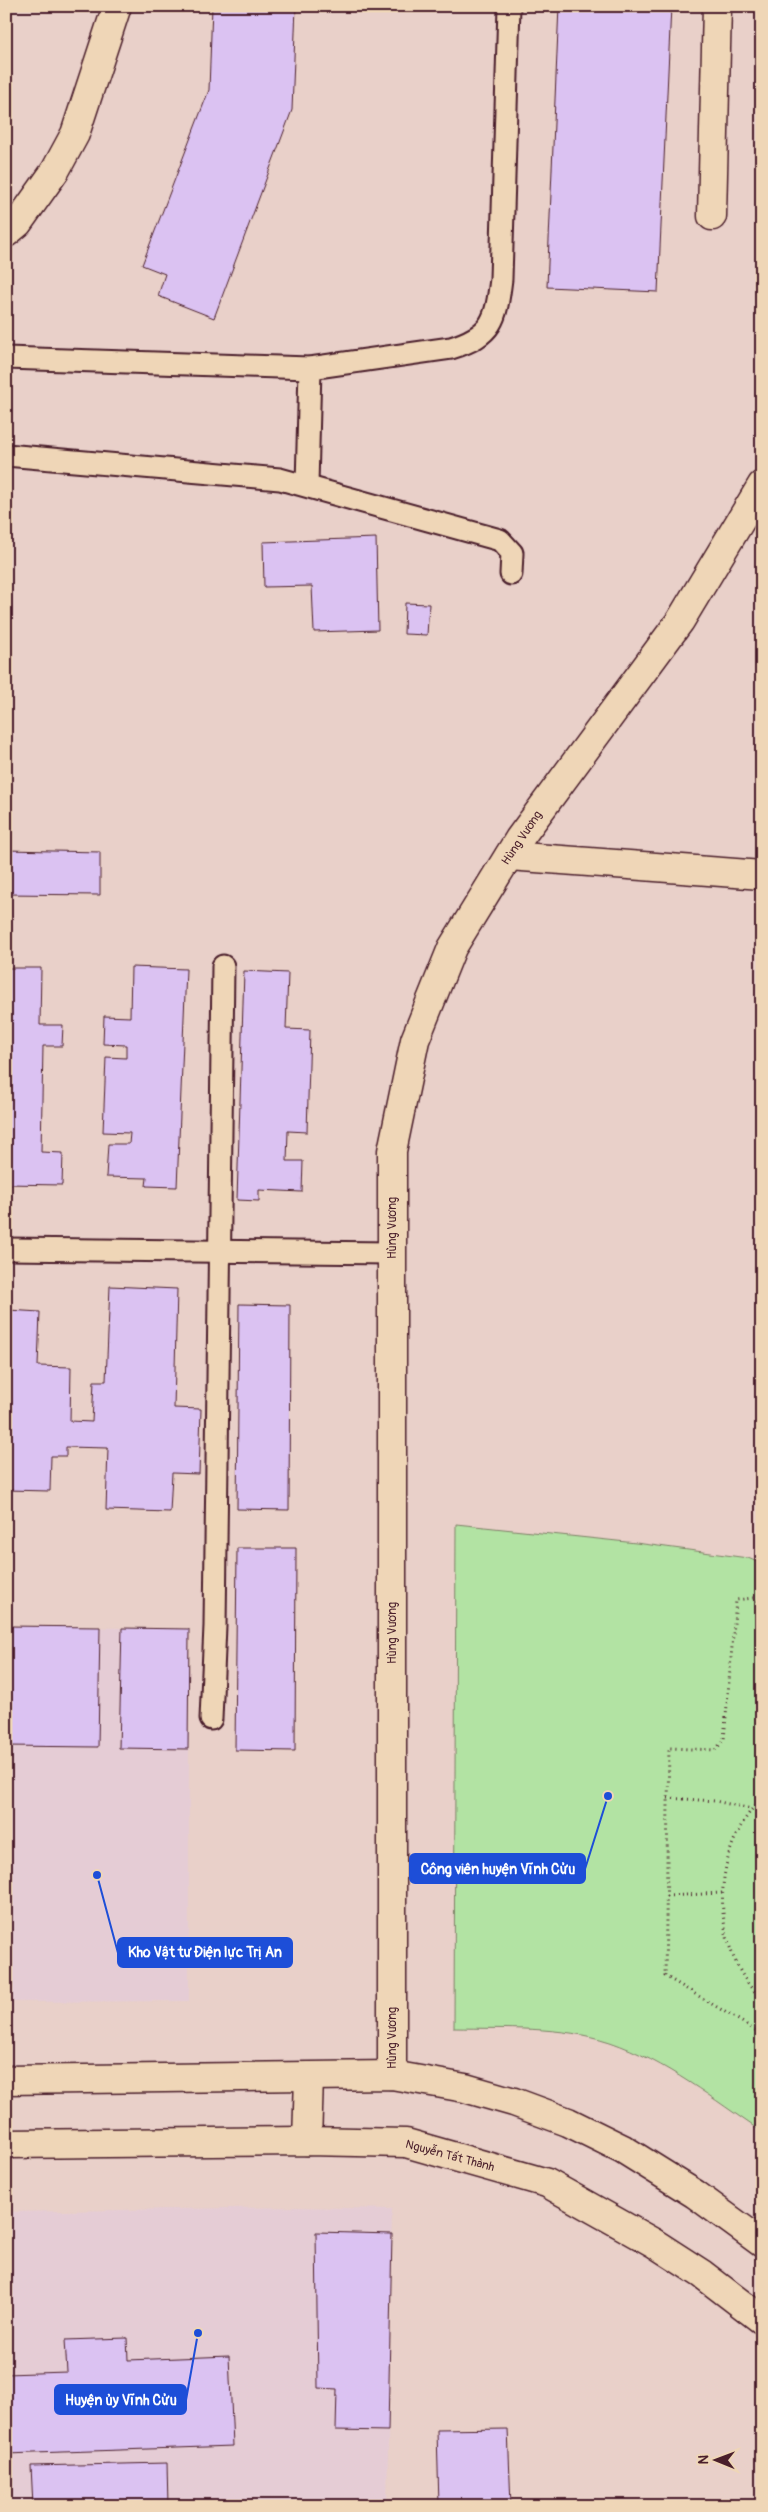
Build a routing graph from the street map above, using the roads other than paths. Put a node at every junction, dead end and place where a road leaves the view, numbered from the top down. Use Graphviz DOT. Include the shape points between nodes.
graph roads {
  1 [pos="117,6"];
  2 [pos="510,6"];
  3 [pos="717,6"];
  4 [pos="712,216"];
  5 [pos="6,232"];
  6 [pos="6,358"];
  7 [pos="310,368"];
  8 [pos="6,455"];
  9 [pos="307,485"];
  10 [pos="762,485"];
  11 [pos="511,574"];
  12 [pos="509,856"];
  13 [pos="762,875"];
  14 [pos="223,966"];
  15 [pos="6,1249"];
  16 [pos="221,1252"];
  17 [pos="392,1253"];
  18 [pos="211,1719"];
  19 [pos="392,2075"];
  20 [pos="309,2077"];
  21 [pos="6,2080"];
  22 [pos="307,2141"];
  23 [pos="6,2144"];
  24 [pos="762,2243"];
  25 [pos="762,2320"];
  1 -- 5 [label="street" via="75,134 55,171 18,223"];
  2 -- 7 [label="lane" via="501,279 497,313 484,333 451,348"];
  3 -- 4 [label="street"];
  6 -- 7 [label="lane"];
  7 -- 9 [label="lane"];
  8 -- 9 [label="lane" via="257,476"];
  9 -- 11 [label="lane" via="500,540 512,553"];
  10 -- 12 [label="street, Hùng Vương" via="680,620"];
  12 -- 13 [label="street"];
  12 -- 17 [label="street, Hùng Vương" via="452,948 415,1040 392,1151"];
  14 -- 16 [label="lane"];
  15 -- 16 [label="lane"];
  16 -- 17 [label="lane"];
  16 -- 18 [label="lane"];
  17 -- 19 [label="street, Hùng Vương"];
  19 -- 20 [label="street"];
  19 -- 24 [label="street" via="465,2088 568,2122 660,2171"];
  20 -- 21 [label="street"];
  20 -- 22 [label="street"];
  22 -- 23 [label="street, Nguyễn Tất Thành"];
  22 -- 25 [label="street, Nguyễn Tất Thành" via="406,2143 546,2183 654,2243 702,2274"];
}
